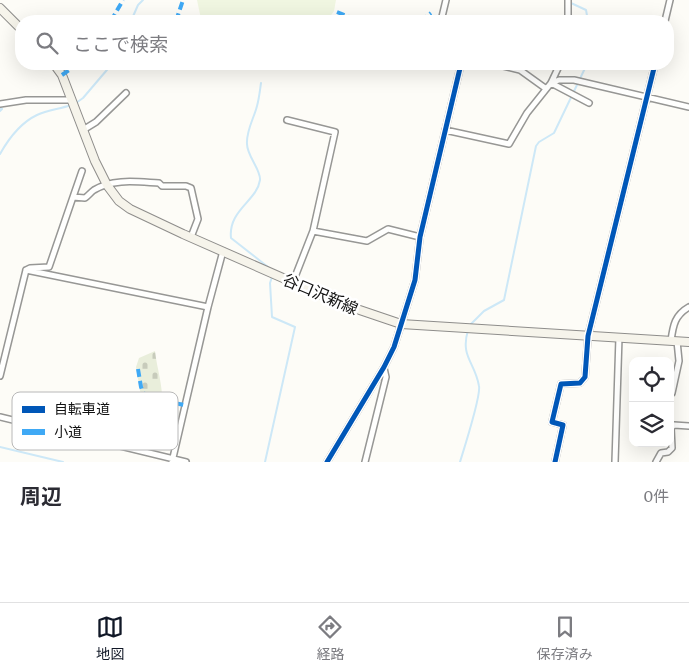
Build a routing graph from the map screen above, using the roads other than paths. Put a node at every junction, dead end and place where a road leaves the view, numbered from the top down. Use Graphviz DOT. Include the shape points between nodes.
graph roads {
  1 [pos="446,0"];
  2 [pos="568,0"];
  3 [pos="670,0"];
  4 [pos="0,8"];
  5 [pos="442,15"];
  6 [pos="568,15"];
  7 [pos="666,15"];
  8 [pos="15,23"];
  9 [pos="58,70"];
  10 [pos="460,70"];
  11 [pos="520,70"];
  12 [pos="557,70"];
  13 [pos="653,70"];
  14 [pos="551,83"];
  15 [pos="545,88"];
  16 [pos="126,93"];
  17 [pos="646,98"];
  18 [pos="72,100"];
  19 [pos="589,103"];
  20 [pos="0,104"];
  21 [pos="689,107"];
  22 [pos="287,120"];
  23 [pos="83,130"];
  24 [pos="445,130"];
  25 [pos="82,170"];
  26 [pos="107,185"];
  27 [pos="73,197"];
  28 [pos="313,231"];
  29 [pos="191,237"];
  30 [pos="420,237"];
  31 [pos="223,251"];
  32 [pos="26,270"];
  33 [pos="294,282"];
  34 [pos="689,306"];
  35 [pos="208,307"];
  36 [pos="401,324"];
  37 [pos="588,336"];
  38 [pos="619,337"];
  39 [pos="674,341"];
  40 [pos="689,342"];
  41 [pos="384,367"];
  42 [pos="0,376"];
  43 [pos="674,384"];
  44 [pos="689,426"];
  45 [pos="178,434"];
  46 [pos="132,450"];
  47 [pos="172,460"];
  48 [pos="186,462"];
  49 [pos="327,462"];
  50 [pos="365,462"];
  51 [pos="555,462"];
  52 [pos="615,462"];
  53 [pos="656,462"];
  1 -- 5 [label="street"];
  2 -- 6 [label="street"];
  3 -- 7 [label="street"];
  4 -- 8 [label="main road"];
  9 -- 18 [label="main road, 谷口沢新線"];
  10 -- 24 [label="street"];
  11 -- 15 [label="street"];
  12 -- 14 [label="street"];
  13 -- 17 [label="street"];
  14 -- 15 [label="street"];
  14 -- 17 [label="street" via="574,80"];
  14 -- 19 [label="street"];
  15 -- 24 [label="street" via="510,144"];
  16 -- 23 [label="street"];
  17 -- 21 [label="street"];
  17 -- 37 [label="street"];
  18 -- 20 [label="street" via="26,100"];
  18 -- 23 [label="main road, 谷口沢新線"];
  22 -- 28 [label="street" via="335,132"];
  23 -- 26 [label="main road, 谷口沢新線"];
  24 -- 30 [label="street"];
  25 -- 27 [label="street"];
  26 -- 27 [label="street" via="86,198"];
  26 -- 29 [label="main road, 谷口沢新線" via="130,209"];
  26 -- 29 [label="street" via="160,183 162,186 191,188 198,220"];
  27 -- 32 [label="street" via="49,267"];
  28 -- 30 [label="street" via="367,241 388,229"];
  28 -- 33 [label="street"];
  29 -- 31 [label="main road, 谷口沢新線"];
  30 -- 36 [label="street" via="415,280"];
  31 -- 33 [label="main road, 谷口沢新線"];
  31 -- 35 [label="street"];
  32 -- 35 [label="street"];
  32 -- 42 [label="street"];
  33 -- 36 [label="main road, 谷口沢新線" via="342,304"];
  34 -- 39 [label="street" via="673,324"];
  35 -- 45 [label="street"];
  36 -- 37 [label="main road, 谷口沢新線"];
  36 -- 41 [label="street"];
  37 -- 38 [label="main road, 谷口沢新線"];
  37 -- 51 [label="street" via="585,377 580,384 561,384 552,422 563,425"];
  38 -- 39 [label="main road, 谷口沢新線"];
  38 -- 52 [label="street"];
  39 -- 40 [label="main road, 谷口沢新線"];
  39 -- 43 [label="street" via="679,361"];
  41 -- 49 [label="street"];
  41 -- 50 [label="street" via="386,377"];
  44 -- 53 [label="street" via="674,425 671,428 672,448 661,453"];
  46 -- 47 [label="street"];
  47 -- 48 [label="street"];
}
